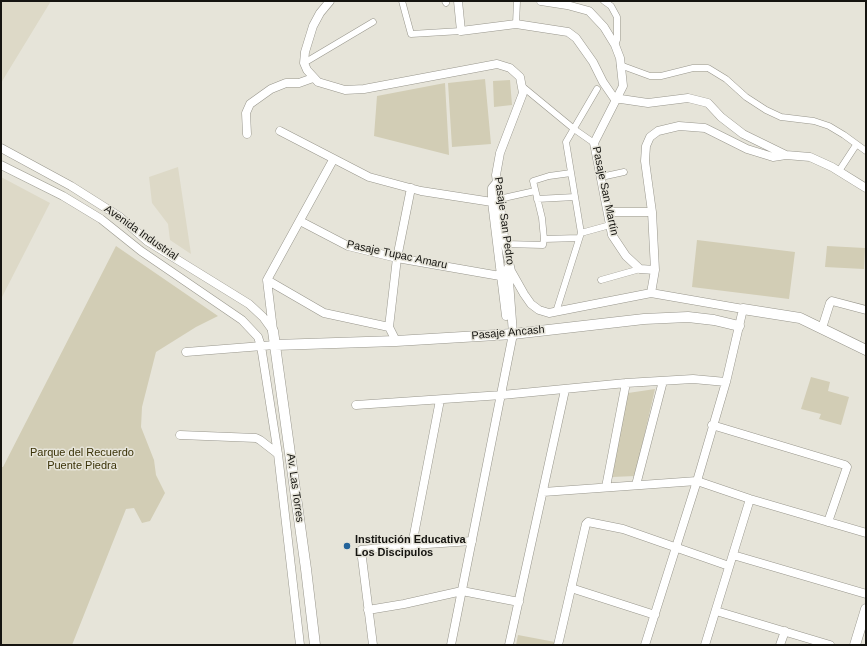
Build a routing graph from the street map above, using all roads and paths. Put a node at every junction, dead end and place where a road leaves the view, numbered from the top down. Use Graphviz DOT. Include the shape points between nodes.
graph roads {
  1 [pos="330,1"];
  2 [pos="402,1"];
  3 [pos="458,1"];
  4 [pos="517,1"];
  5 [pos="541,1"];
  6 [pos="604,1"];
  7 [pos="373,22"];
  8 [pos="516,24"];
  9 [pos="461,31"];
  10 [pos="615,45"];
  11 [pos="304,62"];
  12 [pos="620,65"];
  13 [pos="313,78"];
  14 [pos="523,87"];
  15 [pos="597,89"];
  16 [pos="616,98"];
  17 [pos="574,130"];
  18 [pos="280,131"];
  19 [pos="247,134"];
  20 [pos="594,143"];
  21 [pos="856,145"];
  22 [pos="1,148"];
  23 [pos="866,151"];
  24 [pos="786,155"];
  25 [pos="334,160"];
  26 [pos="1,164"];
  27 [pos="839,171"];
  28 [pos="624,172"];
  29 [pos="571,173"];
  30 [pos="601,177"];
  31 [pos="411,188"];
  32 [pos="866,188"];
  33 [pos="535,191"];
  34 [pos="575,196"];
  35 [pos="537,199"];
  36 [pos="496,201"];
  37 [pos="608,212"];
  38 [pos="652,212"];
  39 [pos="300,221"];
  40 [pos="610,225"];
  41 [pos="580,235"];
  42 [pos="544,239"];
  43 [pos="505,244"];
  44 [pos="507,253"];
  45 [pos="397,258"];
  46 [pos="640,269"];
  47 [pos="655,270"];
  48 [pos="500,276"];
  49 [pos="267,280"];
  50 [pos="601,280"];
  51 [pos="651,293"];
  52 [pos="743,309"];
  53 [pos="866,310"];
  54 [pos="556,312"];
  55 [pos="739,326"];
  56 [pos="389,327"];
  57 [pos="822,328"];
  58 [pos="273,331"];
  59 [pos="513,334"];
  60 [pos="396,341"];
  61 [pos="275,345"];
  62 [pos="261,346"];
  63 [pos="866,350"];
  64 [pos="186,352"];
  65 [pos="662,381"];
  66 [pos="726,382"];
  67 [pos="626,383"];
  68 [pos="565,390"];
  69 [pos="502,395"];
  70 [pos="440,400"];
  71 [pos="356,405"];
  72 [pos="712,425"];
  73 [pos="180,434"];
  74 [pos="278,454"];
  75 [pos="697,481"];
  76 [pos="636,485"];
  77 [pos="606,487"];
  78 [pos="543,492"];
  79 [pos="750,500"];
  80 [pos="828,522"];
  81 [pos="866,533"];
  82 [pos="472,541"];
  83 [pos="412,545"];
  84 [pos="676,548"];
  85 [pos="733,555"];
  86 [pos="730,566"];
  87 [pos="571,588"];
  88 [pos="462,591"];
  89 [pos="866,594"];
  90 [pos="519,602"];
  91 [pos="368,610"];
  92 [pos="716,610"];
  93 [pos="655,615"];
  94 [pos="865,616"];
  95 [pos="866,629"];
  96 [pos="784,631"];
  97 [pos="300,645"];
  98 [pos="315,645"];
  99 [pos="373,645"];
  100 [pos="451,645"];
  101 [pos="509,645"];
  102 [pos="558,645"];
  103 [pos="645,645"];
  104 [pos="705,645"];
  105 [pos="780,645"];
  106 [pos="830,645"];
  107 [pos="855,645"];
  108 [pos="861,645"];
  1 -- 11 [label="street" via="313,26"];
  2 -- 9 [label="street" via="411,34"];
  3 -- 9 [label="street"];
  4 -- 8 [label="street"];
  5 -- 10 [label="street, Pasaje San Martín" via="589,11 604,27"];
  6 -- 10 [label="street" via="611,6 617,18"];
  7 -- 11 [label="street"];
  8 -- 9 [label="street"];
  8 -- 16 [label="street" via="558,28 568,32 587,53 609,92"];
  10 -- 12 [label="street, Pasaje San Martín"];
  11 -- 13 [label="street"];
  12 -- 16 [label="street, Pasaje San Martín" via="623,86"];
  12 -- 21 [label="street" via="650,76 661,76 693,68 708,68 726,79 746,97 781,118 814,121 829,126"];
  13 -- 14 [label="street" via="328,86 354,90 497,64 515,72 520,77"];
  13 -- 19 [label="street" via="299,83 286,83 271,89 250,104 246,113"];
  14 -- 17 [label="street"];
  14 -- 36 [label="street, Pasaje San Pedro" via="520,104 500,153 497,182 492,188"];
  15 -- 17 [label="street"];
  16 -- 20 [label="street, Pasaje San Martín"];
  16 -- 24 [label="street" via="648,103 688,98 708,103 743,134"];
  17 -- 20 [label="street"];
  17 -- 29 [label="street" via="566,142"];
  18 -- 25 [label="street"];
  20 -- 30 [label="street, Pasaje San Martín"];
  21 -- 23 [label="street"];
  21 -- 27 [label="street"];
  22 -- 58 [label="street, Avenida Industrial" via="71,186 120,217 148,241 249,304"];
  24 -- 27 [label="street" via="810,157"];
  24 -- 38 [label="street" via="773,157 760,153 704,128 684,126 658,131 646,146 644,161"];
  25 -- 31 [label="street" via="369,177"];
  25 -- 39 [label="street"];
  26 -- 62 [label="street" via="101,219 141,251 242,320 258,337"];
  27 -- 32 [label="street"];
  28 -- 30 [label="street"];
  29 -- 33 [label="street" via="549,176 533,182"];
  29 -- 34 [label="street"];
  30 -- 37 [label="street, Pasaje San Martín"];
  31 -- 36 [label="street"];
  31 -- 45 [label="street"];
  33 -- 35 [label="street"];
  33 -- 36 [label="street"];
  34 -- 35 [label="street"];
  34 -- 41 [label="street"];
  35 -- 42 [label="street"];
  36 -- 43 [label="street, Pasaje San Pedro"];
  36 -- 48 [label="street"];
  37 -- 38 [label="street"];
  37 -- 40 [label="street, Pasaje San Martín"];
  38 -- 47 [label="street"];
  39 -- 45 [label="street, Pasaje Tupac Amaru" via="348,246"];
  39 -- 49 [label="street"];
  40 -- 41 [label="street"];
  40 -- 46 [label="street, Pasaje San Martín" via="612,235 626,256"];
  41 -- 42 [label="street"];
  41 -- 54 [label="street"];
  42 -- 43 [label="street" via="543,245"];
  43 -- 44 [label="street, Pasaje San Pedro"];
  44 -- 54 [label="street, Pasaje San Pedro" via="517,284 531,304 539,310"];
  44 -- 59 [label="street"];
  45 -- 48 [label="street, Pasaje Tupac Amaru"];
  45 -- 56 [label="street"];
  46 -- 47 [label="street"];
  46 -- 50 [label="street"];
  47 -- 51 [label="street"];
  48 -- 59 [label="street" via="506,315"];
  49 -- 56 [label="street" via="324,313"];
  49 -- 58 [label="street"];
  51 -- 52 [label="street, Pasaje San Pedro"];
  51 -- 54 [label="street, Pasaje San Pedro"];
  52 -- 55 [label="street"];
  52 -- 57 [label="street, Pasaje San Pedro" via="796,316"];
  53 -- 57 [label="street" via="832,301"];
  55 -- 59 [label="street, Pasaje Ancash" via="688,317 644,319"];
  55 -- 66 [label="street"];
  56 -- 60 [label="street"];
  57 -- 63 [label="street, Pasaje San Pedro"];
  58 -- 61 [label="street, Av. Las Torres"];
  59 -- 60 [label="street, Pasaje Ancash"];
  59 -- 69 [label="street"];
  60 -- 61 [label="street, Pasaje Ancash"];
  61 -- 62 [label="street"];
  61 -- 98 [label="street, Av. Las Torres"];
  62 -- 64 [label="street"];
  62 -- 74 [label="street, Av. Las Torres"];
  65 -- 66 [label="street" via="693,379"];
  65 -- 67 [label="street"];
  65 -- 76 [label="street"];
  66 -- 72 [label="street"];
  67 -- 68 [label="street"];
  67 -- 77 [label="street"];
  68 -- 69 [label="street"];
  68 -- 78 [label="street"];
  69 -- 70 [label="street"];
  69 -- 82 [label="street"];
  70 -- 71 [label="street"];
  70 -- 83 [label="street"];
  72 -- 75 [label="street"];
  72 -- 80 [label="street" via="845,464 847,467"];
  73 -- 74 [label="street" via="256,438"];
  74 -- 97 [label="street, Av. Las Torres"];
  75 -- 76 [label="street"];
  75 -- 79 [label="street"];
  75 -- 84 [label="street"];
  76 -- 77 [label="street"];
  77 -- 78 [label="street"];
  78 -- 90 [label="street"];
  79 -- 80 [label="street"];
  79 -- 85 [label="street"];
  80 -- 81 [label="street"];
  82 -- 83 [label="street"];
  82 -- 88 [label="street"];
  83 -- 91 [label="street" via="361,550"];
  84 -- 86 [label="street"];
  84 -- 87 [label="street" via="623,529 588,522"];
  84 -- 93 [label="street"];
  85 -- 86 [label="street"];
  85 -- 89 [label="street"];
  86 -- 92 [label="street"];
  87 -- 93 [label="street"];
  87 -- 102 [label="street"];
  88 -- 90 [label="street"];
  88 -- 91 [label="street"];
  88 -- 100 [label="street"];
  90 -- 101 [label="street"];
  91 -- 99 [label="street"];
  92 -- 96 [label="street"];
  92 -- 104 [label="street"];
  93 -- 103 [label="street"];
  94 -- 107 [label="street"];
  95 -- 108 [label="street"];
  96 -- 105 [label="street"];
  96 -- 106 [label="street"];
}
